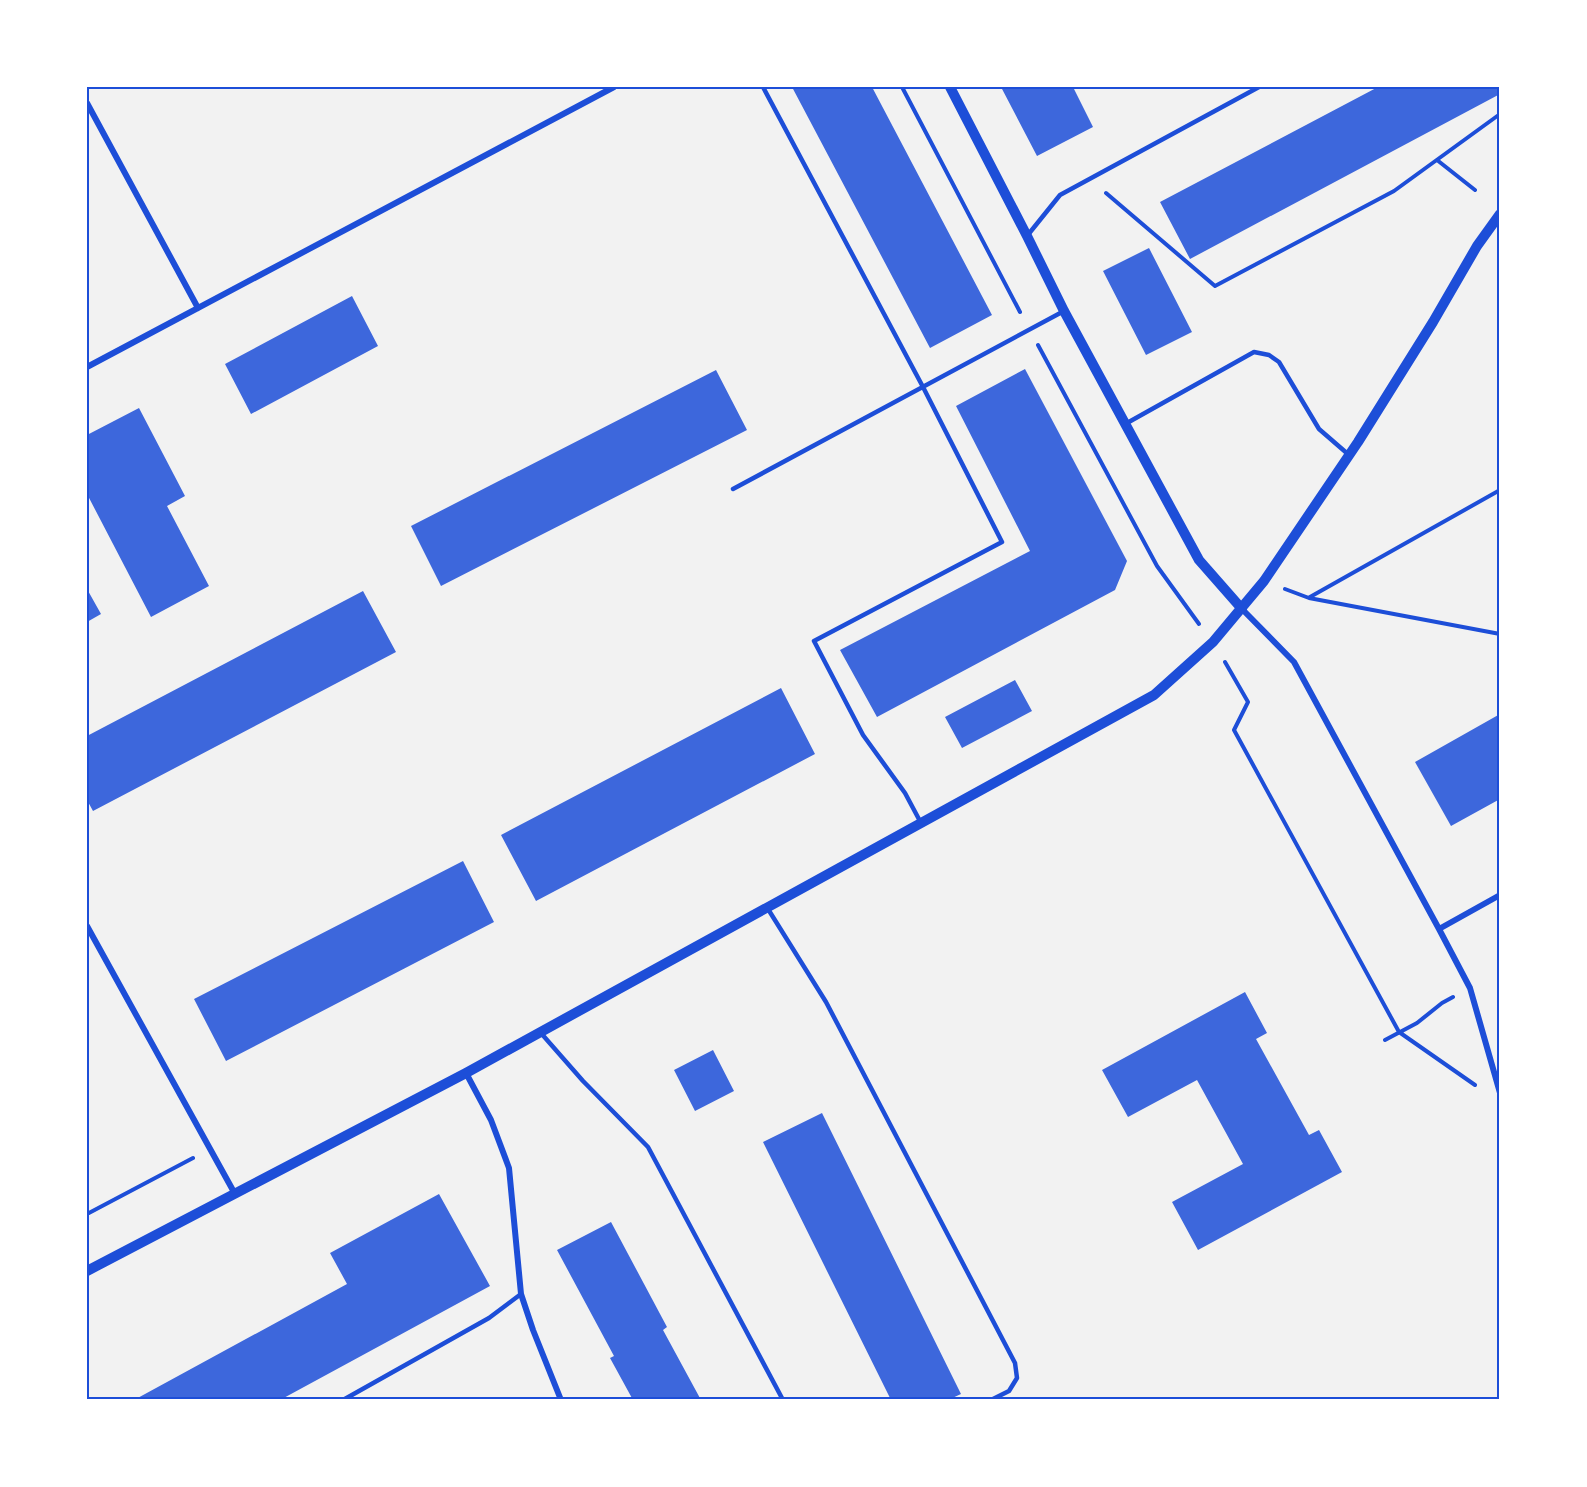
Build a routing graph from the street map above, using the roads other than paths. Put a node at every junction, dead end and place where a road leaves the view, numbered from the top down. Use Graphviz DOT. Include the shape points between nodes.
graph roads {
  1 [pos="614,87"];
  2 [pos="763,87"];
  3 [pos="950,87"];
  4 [pos="1259,87"];
  5 [pos="87,103"];
  6 [pos="1500,214"];
  7 [pos="1027,236"];
  8 [pos="198,308"];
  9 [pos="1064,312"];
  10 [pos="87,367"];
  11 [pos="923,387"];
  12 [pos="1125,423"];
  13 [pos="1349,455"];
  14 [pos="733,489"];
  15 [pos="1242,609"];
  16 [pos="921,824"];
  17 [pos="1500,895"];
  18 [pos="767,908"];
  19 [pos="87,926"];
  20 [pos="1439,929"];
  21 [pos="540,1032"];
  22 [pos="466,1073"];
  23 [pos="1500,1093"];
  24 [pos="235,1194"];
  25 [pos="87,1271"];
  26 [pos="522,1294"];
  27 [pos="343,1400"];
  28 [pos="561,1400"];
  29 [pos="783,1400"];
  30 [pos="991,1400"];
  1 -- 8 [label="street"];
  2 -- 11 [label="lane"];
  3 -- 7 [label="street"];
  4 -- 7 [label="lane" via="1060,195"];
  5 -- 8 [label="street"];
  6 -- 13 [label="street"];
  7 -- 9 [label="street"];
  8 -- 10 [label="street"];
  9 -- 11 [label="lane"];
  9 -- 12 [label="street"];
  11 -- 14 [label="lane"];
  11 -- 16 [label="lane" via="1002,542 814,641 863,735 905,793"];
  12 -- 13 [label="lane" via="1254,352 1279,362 1319,429"];
  12 -- 15 [label="street" via="1199,560"];
  13 -- 15 [label="street"];
  15 -- 16 [label="street" via="1213,642 1154,695"];
  15 -- 20 [label="street" via="1294,662"];
  16 -- 18 [label="street"];
  17 -- 20 [label="street"];
  18 -- 21 [label="street"];
  18 -- 30 [label="lane" via="826,1002 1015,1363 1017,1378 1009,1391"];
  19 -- 24 [label="street"];
  20 -- 23 [label="street" via="1470,988"];
  21 -- 22 [label="street"];
  21 -- 29 [label="lane" via="648,1147"];
  22 -- 24 [label="street"];
  22 -- 26 [label="street" via="491,1120 509,1168"];
  24 -- 25 [label="street"];
  26 -- 27 [label="lane" via="489,1318"];
  26 -- 28 [label="street"];
}
